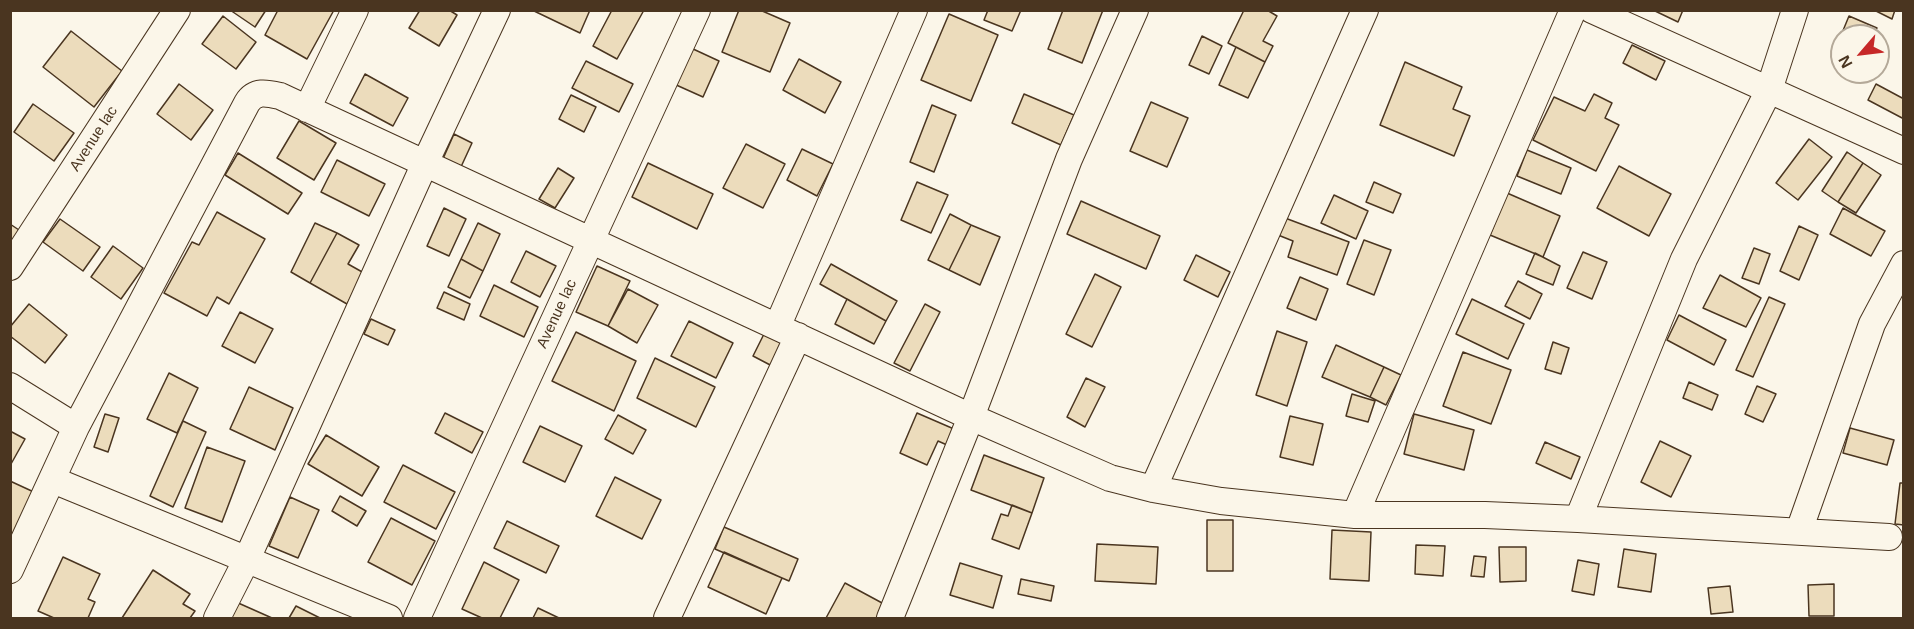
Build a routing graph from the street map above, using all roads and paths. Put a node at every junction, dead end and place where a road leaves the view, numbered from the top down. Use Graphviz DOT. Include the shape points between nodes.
graph roads {
  1 [pos="177,10"];
  2 [pos="355,10"];
  3 [pos="497,10"];
  4 [pos="697,10"];
  5 [pos="914,10"];
  6 [pos="1134,10"];
  7 [pos="1365,10"];
  8 [pos="1573,10"];
  9 [pos="1593,10"];
  10 [pos="1795,10"];
  11 [pos="1768,90"];
  12 [pos="307,109"];
  13 [pos="1904,151"];
  14 [pos="425,163"];
  15 [pos="590,241"];
  16 [pos="1904,264"];
  17 [pos="10,267"];
  18 [pos="788,330"];
  19 [pos="10,386"];
  20 [pos="971,417"];
  21 [pos="76,427"];
  22 [pos="53,480"];
  23 [pos="1153,489"];
  24 [pos="1355,515"];
  25 [pos="1578,519"];
  26 [pos="1799,531"];
  27 [pos="1889,537"];
  28 [pos="247,559"];
  29 [pos="10,570"];
  30 [pos="217,618"];
  31 [pos="389,618"];
  32 [pos="417,618"];
  33 [pos="667,618"];
  34 [pos="890,618"];
  1 -- 17 [label="street, Avenue lac"];
  2 -- 12 [label="street"];
  3 -- 14 [label="street"];
  4 -- 15 [label="street, Avenue lac"];
  5 -- 18 [label="street"];
  6 -- 20 [label="street" via="1069,159"];
  7 -- 23 [label="street"];
  8 -- 24 [label="street"];
  9 -- 11 [label="street"];
  10 -- 11 [label="street"];
  11 -- 13 [label="street"];
  11 -- 25 [label="street" via="1684,259"];
  12 -- 14 [label="street"];
  12 -- 21 [label="street" via="280,96 264,93 250,98"];
  14 -- 15 [label="street"];
  14 -- 28 [label="street"];
  15 -- 18 [label="street"];
  15 -- 32 [label="street, Avenue lac"];
  16 -- 26 [label="street" via="1872,324"];
  18 -- 20 [label="street"];
  18 -- 33 [label="street"];
  19 -- 21 [label="street"];
  20 -- 23 [label="street" via="1110,478"];
  20 -- 34 [label="street"];
  21 -- 22 [label="street"];
  22 -- 28 [label="street"];
  22 -- 29 [label="street"];
  23 -- 24 [label="street" via="1221,501"];
  24 -- 25 [label="street"];
  25 -- 26 [label="street"];
  26 -- 27 [label="street"];
  28 -- 30 [label="street"];
  28 -- 31 [label="street"];
}
